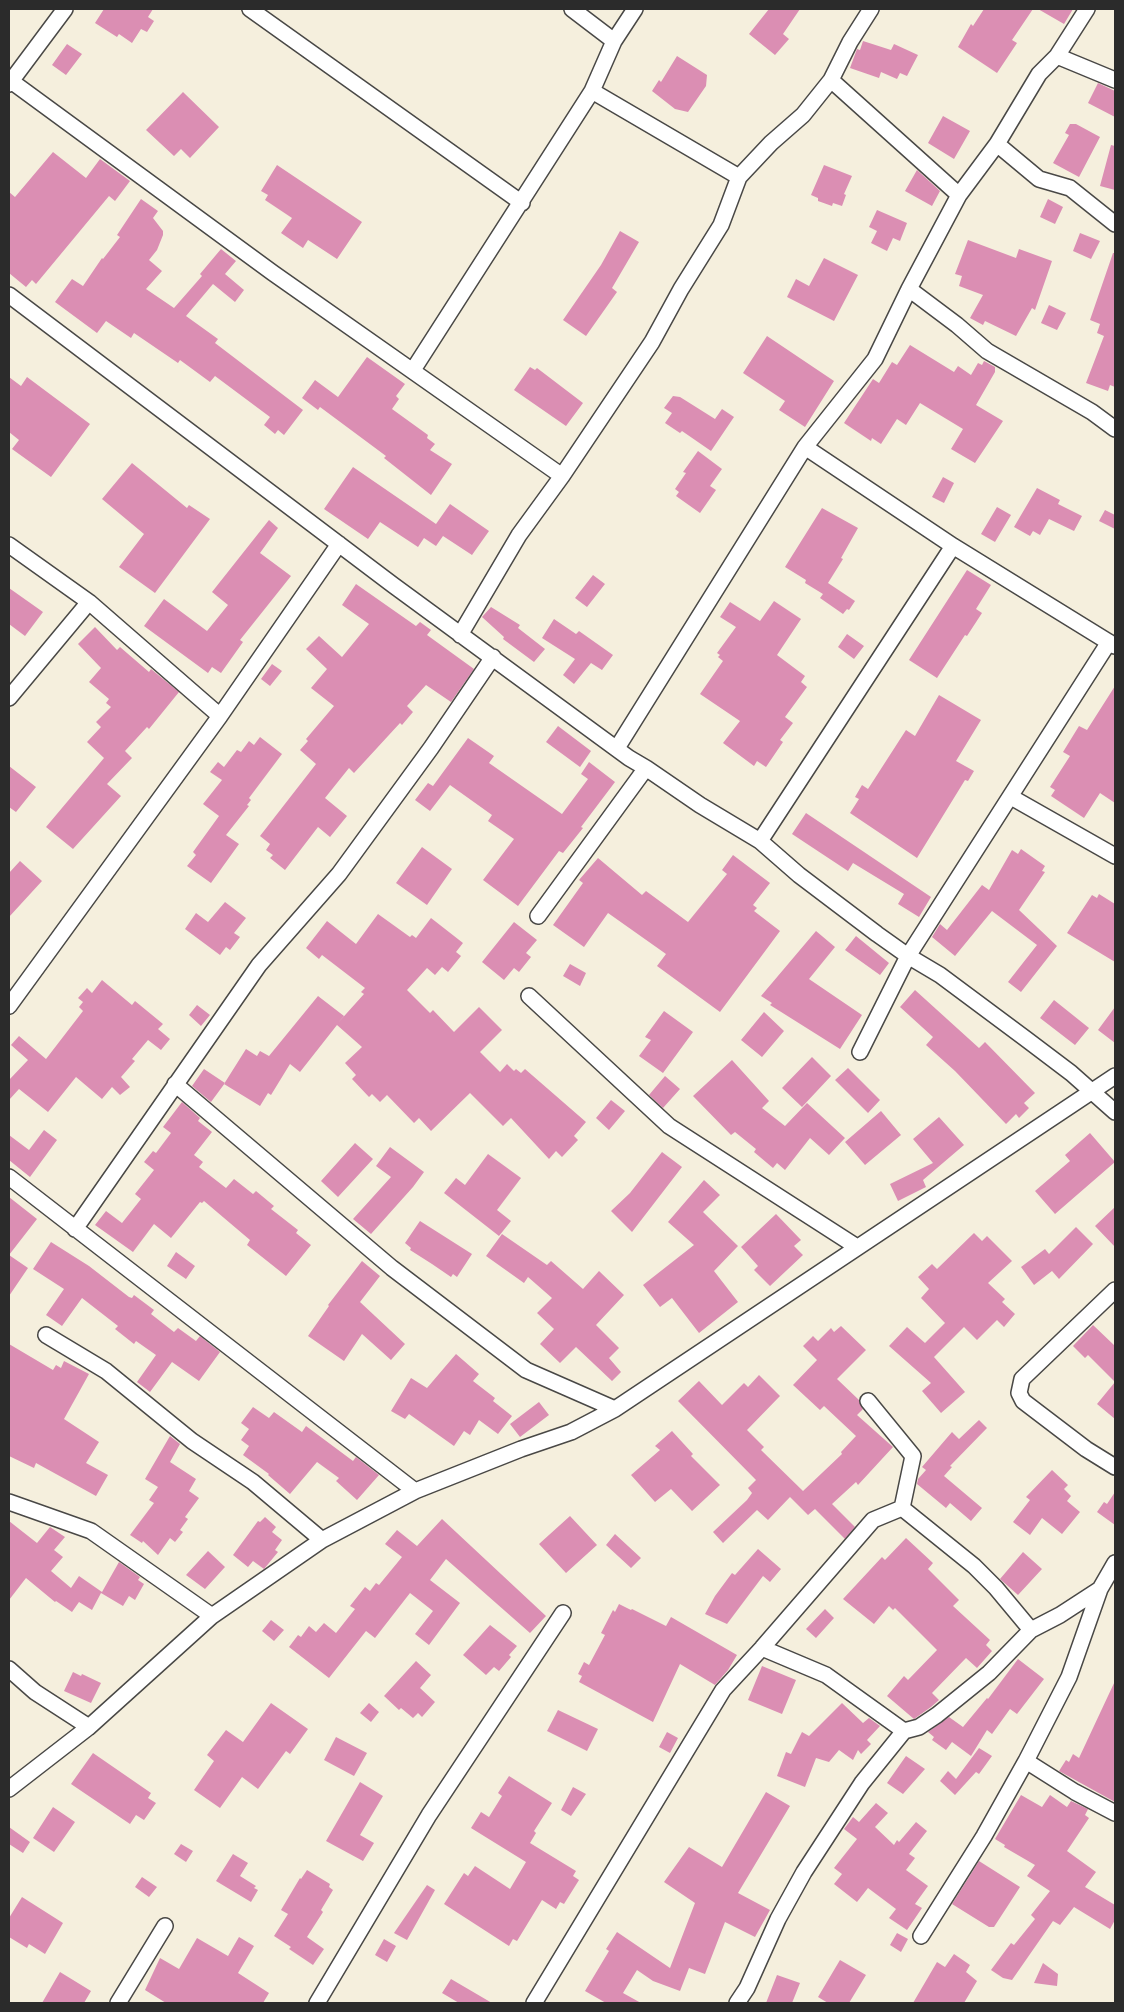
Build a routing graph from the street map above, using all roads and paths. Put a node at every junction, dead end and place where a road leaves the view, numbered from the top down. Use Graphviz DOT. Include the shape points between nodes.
graph roads {
  1 [pos="65,9"];
  2 [pos="250,9"];
  3 [pos="572,9"];
  4 [pos="635,9"];
  5 [pos="871,9"];
  6 [pos="1087,9"];
  7 [pos="614,41"];
  8 [pos="1058,56"];
  9 [pos="832,80"];
  10 [pos="1115,80"];
  11 [pos="10,82"];
  12 [pos="592,91"];
  13 [pos="997,144"];
  14 [pos="739,177"];
  15 [pos="959,195"];
  16 [pos="522,202"];
  17 [pos="1115,224"];
  18 [pos="909,289"];
  19 [pos="9,296"];
  20 [pos="413,370"];
  21 [pos="1115,429"];
  22 [pos="805,448"];
  23 [pos="562,476"];
  24 [pos="339,544"];
  25 [pos="9,545"];
  26 [pos="953,546"];
  27 [pos="89,602"];
  28 [pos="460,635"];
  29 [pos="1112,644"];
  30 [pos="493,657"];
  31 [pos="9,698"];
  32 [pos="220,716"];
  33 [pos="617,748"];
  34 [pos="646,768"];
  35 [pos="1011,797"];
  36 [pos="760,841"];
  37 [pos="1115,856"];
  38 [pos="538,916"];
  39 [pos="908,956"];
  40 [pos="529,996"];
  41 [pos="9,1006"];
  42 [pos="860,1052"];
  43 [pos="1115,1076"];
  44 [pos="176,1084"];
  45 [pos="1092,1092"];
  46 [pos="1115,1112"];
  47 [pos="9,1177"];
  48 [pos="75,1229"];
  49 [pos="857,1247"];
  50 [pos="1115,1290"];
  51 [pos="46,1335"];
  52 [pos="868,1402"];
  53 [pos="615,1409"];
  54 [pos="1115,1467"];
  55 [pos="415,1490"];
  56 [pos="9,1502"];
  57 [pos="902,1508"];
  58 [pos="322,1540"];
  59 [pos="1115,1563"];
  60 [pos="1100,1589"];
  61 [pos="563,1613"];
  62 [pos="212,1616"];
  63 [pos="1031,1630"];
  64 [pos="762,1648"];
  65 [pos="9,1669"];
  66 [pos="89,1727"];
  67 [pos="904,1731"];
  68 [pos="1026,1761"];
  69 [pos="9,1789"];
  70 [pos="1115,1813"];
  71 [pos="166,1926"];
  72 [pos="921,1936"];
  73 [pos="118,2003"];
  74 [pos="317,2003"];
  75 [pos="534,2003"];
  76 [pos="737,2003"];
  1 -- 11 [label="street"];
  2 -- 16 [label="street"];
  3 -- 7 [label="street"];
  4 -- 7 [label="street"];
  5 -- 9 [label="street" via="850,42"];
  6 -- 8 [label="street"];
  7 -- 12 [label="street"];
  8 -- 10 [label="street"];
  8 -- 13 [label="street" via="1040,74"];
  9 -- 14 [label="street" via="802,115"];
  9 -- 15 [label="street"];
  11 -- 20 [label="street"];
  12 -- 14 [label="street"];
  12 -- 16 [label="street"];
  13 -- 15 [label="street"];
  13 -- 17 [label="street" via="1039,179 1070,188"];
  14 -- 23 [label="street" via="721,225 652,342"];
  15 -- 18 [label="street"];
  16 -- 20 [label="street"];
  18 -- 21 [label="street" via="987,351 1092,412"];
  18 -- 22 [label="street" via="875,359"];
  19 -- 24 [label="street"];
  20 -- 23 [label="street"];
  22 -- 26 [label="street"];
  22 -- 33 [label="street"];
  23 -- 28 [label="street" via="518,535"];
  24 -- 28 [label="street"];
  24 -- 32 [label="street"];
  25 -- 27 [label="street"];
  26 -- 29 [label="street"];
  26 -- 36 [label="street"];
  27 -- 31 [label="street"];
  27 -- 32 [label="street"];
  28 -- 30 [label="street"];
  29 -- 35 [label="street"];
  30 -- 33 [label="street"];
  30 -- 44 [label="street" via="344,866 259,965"];
  32 -- 41 [label="street"];
  33 -- 34 [label="street"];
  34 -- 36 [label="street"];
  34 -- 38 [label="street"];
  35 -- 37 [label="street"];
  35 -- 39 [label="street"];
  36 -- 39 [label="street" via="799,876"];
  39 -- 42 [label="street"];
  39 -- 45 [label="street" via="940,975"];
  40 -- 49 [label="street" via="669,1126"];
  43 -- 45 [label="street"];
  44 -- 48 [label="street"];
  44 -- 53 [label="street" via="392,1268 526,1370"];
  45 -- 46 [label="street"];
  45 -- 49 [label="street"];
  47 -- 48 [label="street"];
  48 -- 55 [label="street"];
  49 -- 53 [label="street"];
  50 -- 54 [label="street" via="1022,1379 1019,1393 1023,1400 1086,1449"];
  51 -- 58 [label="street" via="106,1371 192,1441 253,1482"];
  52 -- 57 [label="street" via="913,1456"];
  53 -- 55 [label="street" via="572,1432"];
  55 -- 58 [label="street"];
  56 -- 62 [label="street" via="91,1531"];
  57 -- 63 [label="street" via="985,1577"];
  57 -- 64 [label="street" via="873,1520"];
  58 -- 62 [label="street"];
  59 -- 60 [label="street"];
  60 -- 63 [label="street"];
  60 -- 68 [label="street" via="1069,1677"];
  61 -- 74 [label="street" via="429,1815"];
  62 -- 66 [label="street"];
  63 -- 67 [label="street" via="989,1673 937,1715 919,1727"];
  64 -- 67 [label="street" via="826,1675"];
  64 -- 75 [label="street" via="723,1690"];
  65 -- 66 [label="street" via="35,1692"];
  66 -- 69 [label="street"];
  67 -- 76 [label="street" via="862,1782 804,1872"];
  68 -- 70 [label="street"];
  68 -- 72 [label="street" via="984,1836"];
  71 -- 73 [label="street"];
}
